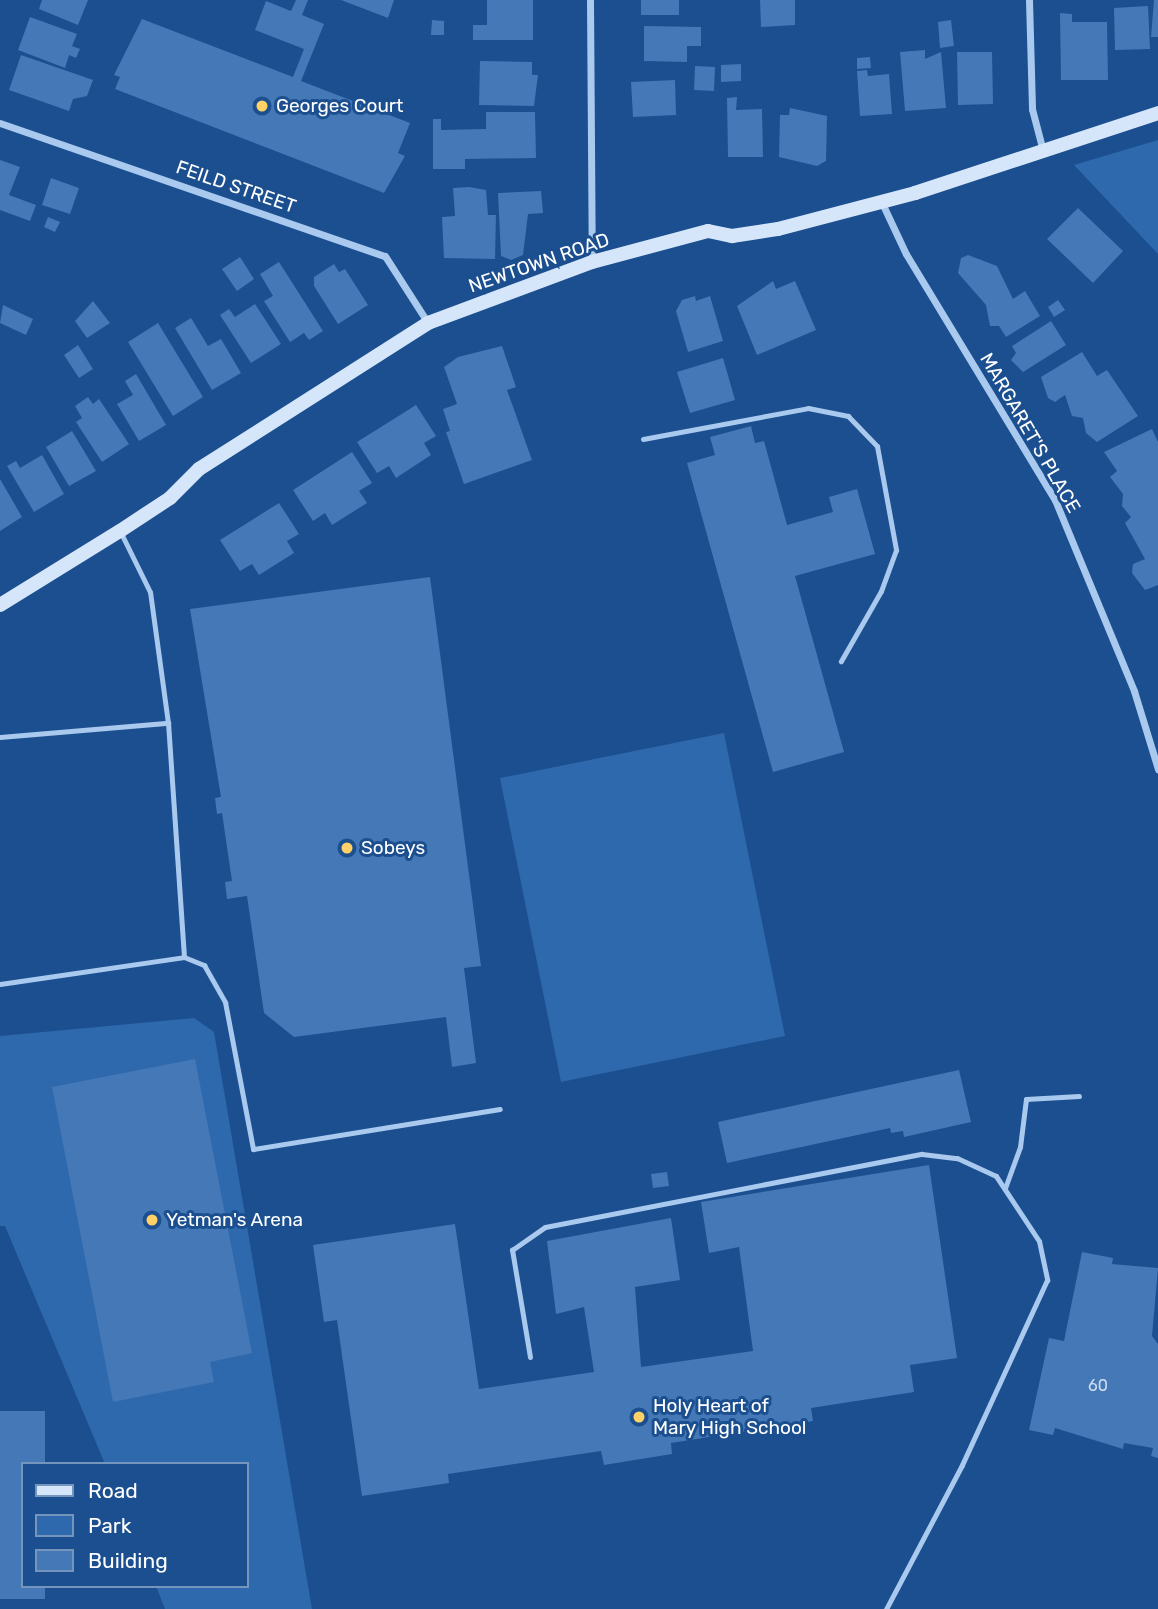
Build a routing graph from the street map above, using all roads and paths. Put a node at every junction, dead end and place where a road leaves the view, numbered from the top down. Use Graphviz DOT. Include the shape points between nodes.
graph roads {
  1 [pos="590,0"];
  2 [pos="1029,0"];
  3 [pos="1158,113"];
  4 [pos="0,123"];
  5 [pos="1043,151"];
  6 [pos="881,202"];
  7 [pos="592,262"];
  8 [pos="428,323"];
  9 [pos="643,439"];
  10 [pos="120,531"];
  11 [pos="0,605"];
  12 [pos="841,661"];
  13 [pos="168,723"];
  14 [pos="0,737"];
  15 [pos="1158,769"];
  16 [pos="184,957"];
  17 [pos="0,984"];
  18 [pos="1079,1096"];
  19 [pos="500,1110"];
  20 [pos="1005,1188"];
  21 [pos="530,1357"];
  22 [pos="886,1609"];
  1 -- 7 [label="street"];
  2 -- 5 [label="street" via="1032,109"];
  3 -- 5 [label="street, NEWTOWN ROAD"];
  4 -- 8 [label="street, FEILD STREET" via="385,256"];
  5 -- 6 [label="street, NEWTOWN ROAD"];
  6 -- 7 [label="street, NEWTOWN ROAD" via="778,229 732,236 708,231"];
  6 -- 15 [label="street, MARGARET'S PLACE" via="906,254 1055,500 1134,691"];
  7 -- 8 [label="street, NEWTOWN ROAD"];
  8 -- 10 [label="street, NEWTOWN ROAD" via="199,469 170,498"];
  9 -- 12 [label="lane" via="808,408 848,416 877,446 896,550 881,591"];
  10 -- 11 [label="street, NEWTOWN ROAD"];
  10 -- 13 [label="lane" via="150,592"];
  13 -- 14 [label="lane"];
  13 -- 16 [label="lane"];
  16 -- 17 [label="lane"];
  16 -- 19 [label="lane" via="204,965 225,1002 253,1149"];
  18 -- 20 [label="lane" via="1026,1099 1020,1147"];
  20 -- 21 [label="lane" via="996,1176 957,1158 922,1154 545,1227 512,1250"];
  20 -- 22 [label="lane" via="1039,1241 1047,1280 962,1465"];
}
